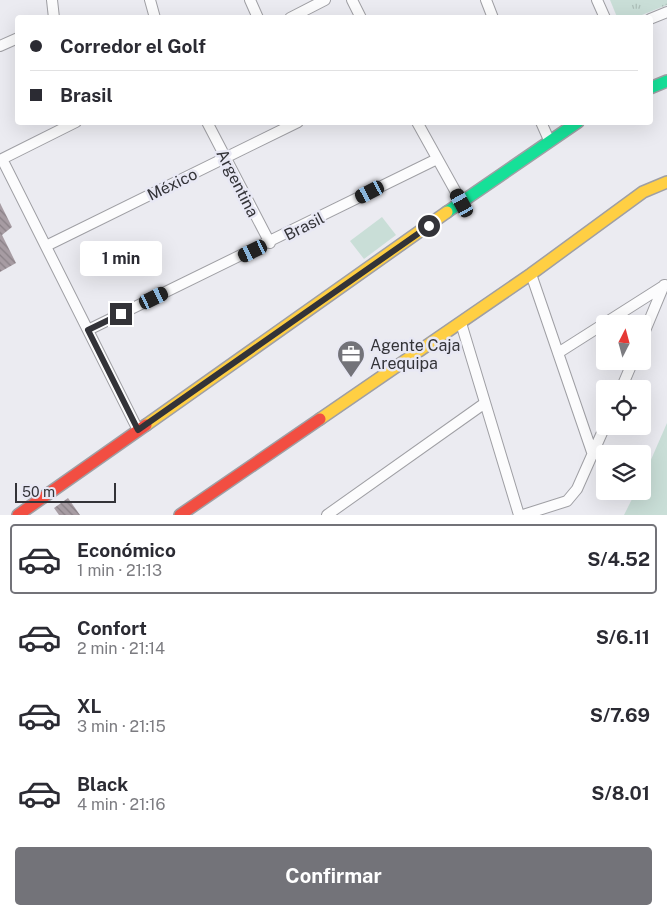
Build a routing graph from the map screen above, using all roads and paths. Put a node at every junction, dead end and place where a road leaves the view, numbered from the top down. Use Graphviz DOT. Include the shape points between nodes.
graph roads {
  1 [pos="52,0"];
  2 [pos="150,0"];
  3 [pos="250,0"];
  4 [pos="325,0"];
  5 [pos="352,0"];
  6 [pos="486,0"];
  7 [pos="597,0"];
  8 [pos="667,12"];
  9 [pos="54,15"];
  10 [pos="154,15"];
  11 [pos="257,15"];
  12 [pos="296,15"];
  13 [pos="360,15"];
  14 [pos="492,15"];
  15 [pos="604,15"];
  16 [pos="653,18"];
  17 [pos="15,39"];
  18 [pos="0,46"];
  19 [pos="667,81"];
  20 [pos="653,87"];
  21 [pos="70,125"];
  22 [pos="209,125"];
  23 [pos="292,125"];
  24 [pos="420,125"];
  25 [pos="542,125"];
  26 [pos="573,125"];
  27 [pos="549,140"];
  28 [pos="226,158"];
  29 [pos="1,159"];
  30 [pos="437,159"];
  31 [pos="667,182"];
  32 [pos="462,203"];
  33 [pos="270,243"];
  34 [pos="46,246"];
  35 [pos="531,274"];
  36 [pos="666,284"];
  37 [pos="651,318"];
  38 [pos="461,323"];
  39 [pos="88,330"];
  40 [pos="558,353"];
  41 [pos="485,403"];
  42 [pos="138,430"];
  43 [pos="601,435"];
  44 [pos="593,455"];
  45 [pos="18,515"];
  46 [pos="180,515"];
  47 [pos="327,515"];
  48 [pos="519,515"];
  49 [pos="524,515"];
  1 -- 9 [label="street"];
  2 -- 10 [label="street"];
  3 -- 11 [label="street"];
  4 -- 12 [label="street"];
  5 -- 13 [label="street"];
  6 -- 14 [label="street"];
  7 -- 15 [label="street"];
  8 -- 16 [label="street"];
  17 -- 18 [label="street"];
  19 -- 20 [label="street"];
  21 -- 29 [label="street"];
  22 -- 28 [label="street, Argentina"];
  23 -- 28 [label="street, México"];
  24 -- 30 [label="street"];
  25 -- 27 [label="street"];
  26 -- 27 [label="street"];
  27 -- 32 [label="street"];
  28 -- 33 [label="street, Argentina"];
  28 -- 34 [label="street, México"];
  29 -- 34 [label="street"];
  30 -- 32 [label="street"];
  30 -- 33 [label="street, Brasil"];
  31 -- 35 [label="street" via="643,192"];
  32 -- 42 [label="street"];
  33 -- 39 [label="street, Brasil"];
  34 -- 39 [label="street"];
  35 -- 38 [label="street"];
  35 -- 40 [label="street"];
  36 -- 37 [label="street"];
  36 -- 40 [label="street"];
  38 -- 41 [label="street"];
  38 -- 46 [label="street"];
  39 -- 42 [label="street"];
  40 -- 44 [label="street"];
  41 -- 47 [label="street"];
  41 -- 48 [label="street"];
  42 -- 45 [label="street"];
  43 -- 44 [label="street"];
  44 -- 49 [label="street" via="578,489 568,501"];
}
